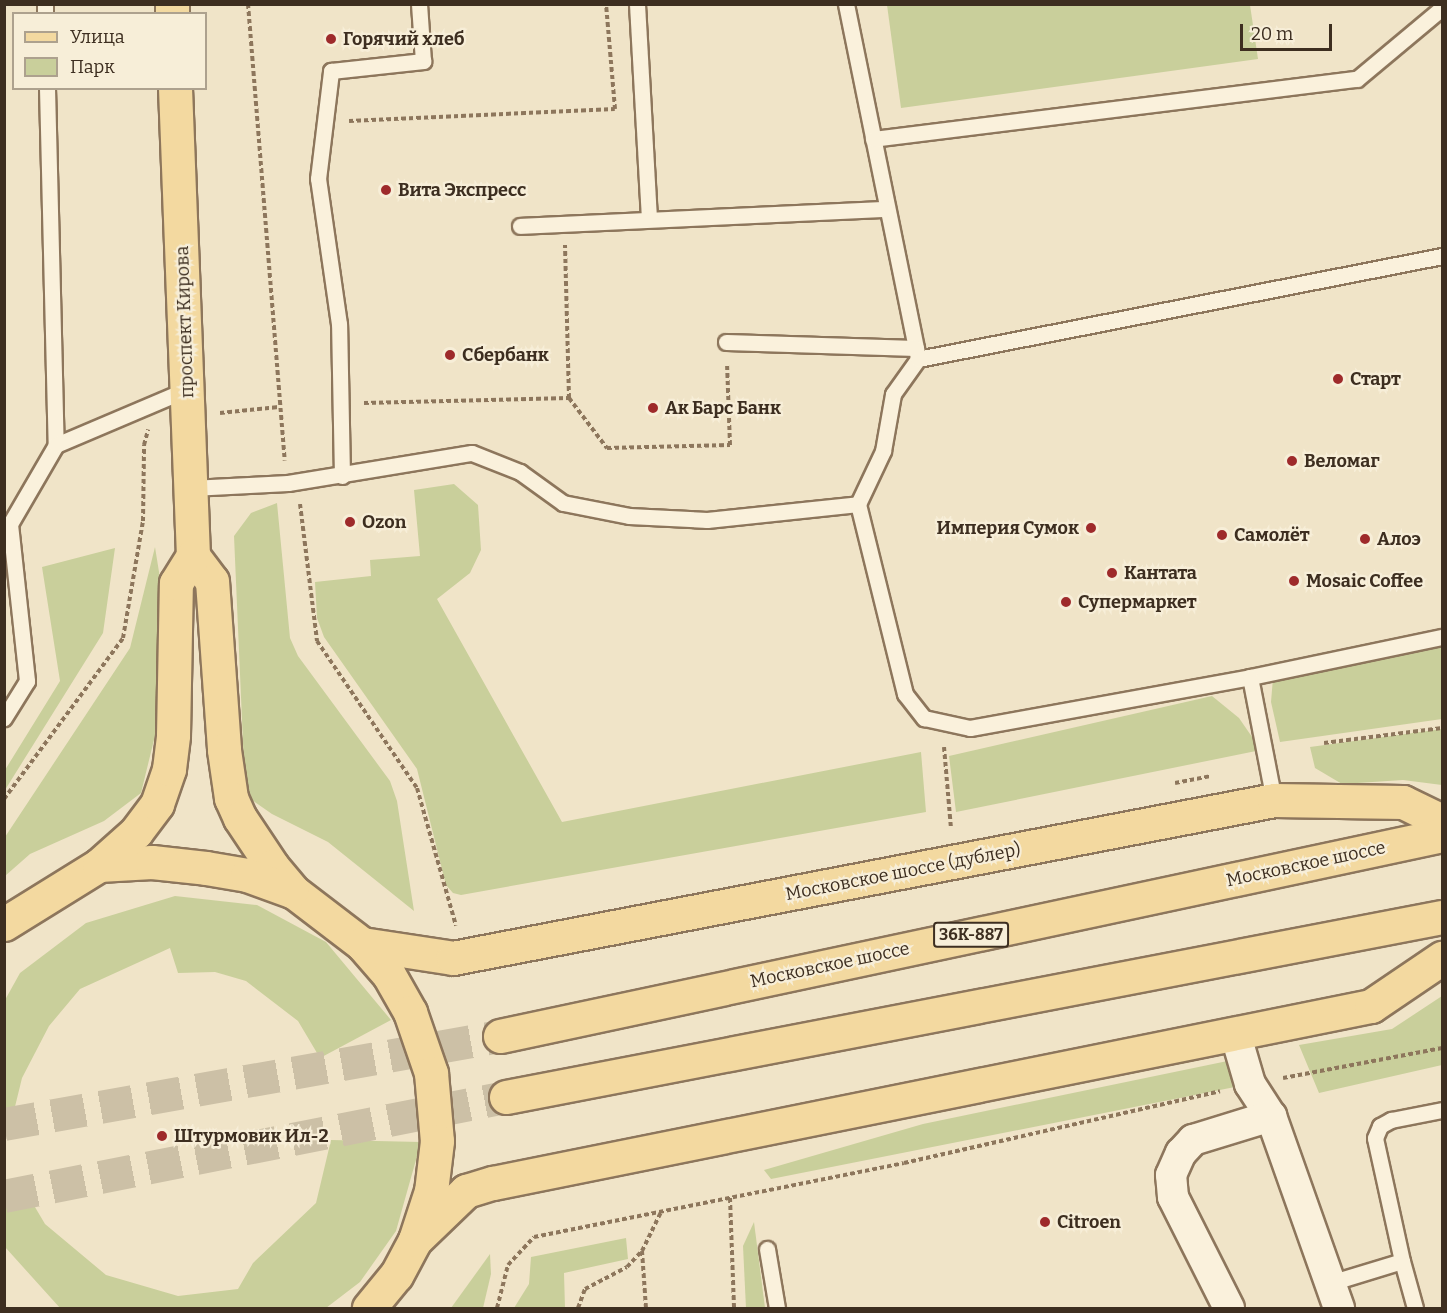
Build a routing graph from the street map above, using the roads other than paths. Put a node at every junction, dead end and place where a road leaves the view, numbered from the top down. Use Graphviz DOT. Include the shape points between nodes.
graph roads {
  1 [pos="419,4"];
  2 [pos="637,4"];
  3 [pos="846,4"];
  4 [pos="1443,8"];
  5 [pos="47,90"];
  6 [pos="175,90"];
  7 [pos="873,139"];
  8 [pos="886,209"];
  9 [pos="649,219"];
  10 [pos="520,226"];
  11 [pos="1443,256"];
  12 [pos="726,342"];
  13 [pos="917,353"];
  14 [pos="188,389"];
  15 [pos="56,445"];
  16 [pos="342,476"];
  17 [pos="191,488"];
  18 [pos="858,504"];
  19 [pos="7,525"];
  20 [pos="193,556"];
  21 [pos="20,623"];
  22 [pos="4,625"];
  23 [pos="1443,637"];
  24 [pos="1250,677"];
  25 [pos="4,718"];
  26 [pos="1275,800"];
  27 [pos="1443,821"];
  28 [pos="1443,835"];
  29 [pos="99,866"];
  30 [pos="294,892"];
  31 [pos="1443,917"];
  32 [pos="4,924"];
  33 [pos="362,944"];
  34 [pos="1443,958"];
  35 [pos="500,1036"];
  36 [pos="1236,1036"];
  37 [pos="506,1097"];
  38 [pos="1443,1110"];
  39 [pos="1271,1116"];
  40 [pos="415,1240"];
  41 [pos="767,1249"];
  42 [pos="1402,1261"];
  43 [pos="1334,1296"];
  44 [pos="369,1308"];
  45 [pos="777,1308"];
  46 [pos="1229,1308"];
  47 [pos="1415,1308"];
  1 -- 16 [label="lane" via="423,61 331,71 318,179 339,324"];
  2 -- 9 [label="lane"];
  3 -- 7 [label="lane"];
  4 -- 7 [label="lane" via="1357,79"];
  5 -- 15 [label="lane"];
  6 -- 14 [label="main road, проспект Кирова"];
  7 -- 8 [label="lane"];
  8 -- 9 [label="lane"];
  8 -- 13 [label="lane"];
  9 -- 10 [label="lane"];
  11 -- 13 [label="lane"];
  12 -- 13 [label="lane"];
  13 -- 18 [label="lane" via="893,394 883,451"];
  14 -- 15 [label="lane"];
  14 -- 17 [label="main road, проспект Кирова"];
  15 -- 19 [label="lane"];
  16 -- 17 [label="lane"];
  16 -- 18 [label="lane" via="472,453 520,472 563,503 628,516 707,520"];
  17 -- 20 [label="main road, проспект Кирова"];
  18 -- 24 [label="lane" via="904,694 924,718 970,728"];
  19 -- 21 [label="lane"];
  20 -- 29 [label="main road" via="176,583 169,769 157,804 136,832"];
  20 -- 30 [label="main road" via="212,581 231,798 250,836"];
  21 -- 22 [label="lane"];
  21 -- 25 [label="lane" via="27,681"];
  23 -- 24 [label="lane"];
  24 -- 26 [label="lane"];
  26 -- 27 [label="main road, Московское шоссе (дублер)" via="1403,802"];
  26 -- 33 [label="main road, Московское шоссе (дублер)" via="453,958"];
  28 -- 35 [label="main road, Московское шоссе / 36К-887"];
  29 -- 30 [label="main road" via="152,862 206,868 247,875"];
  29 -- 32 [label="main road"];
  30 -- 33 [label="main road"];
  31 -- 37 [label="main road"];
  33 -- 40 [label="main road" via="389,975 410,1012 431,1073 437,1141 431,1191"];
  34 -- 36 [label="main road" via="1371,1006"];
  36 -- 39 [label="street" via="1250,1084"];
  36 -- 40 [label="main road" via="493,1183 466,1191"];
  38 -- 42 [label="lane" via="1391,1120 1380,1126 1376,1138"];
  39 -- 43 [label="street"];
  39 -- 46 [label="street" via="1193,1140 1181,1153 1171,1175 1173,1197"];
  40 -- 44 [label="main road" via="396,1275"];
  41 -- 45 [label="lane"];
  42 -- 43 [label="lane"];
  42 -- 47 [label="lane"];
}
